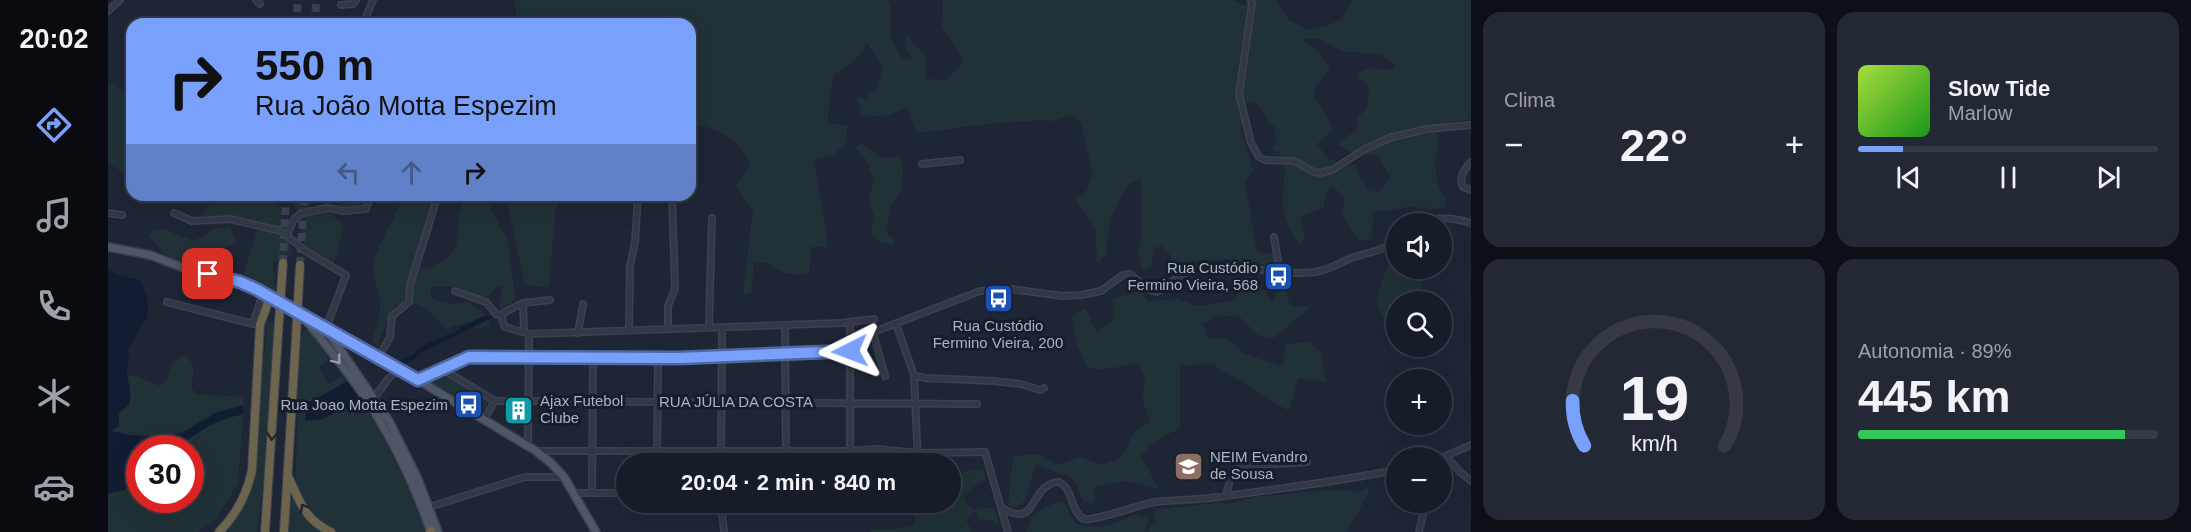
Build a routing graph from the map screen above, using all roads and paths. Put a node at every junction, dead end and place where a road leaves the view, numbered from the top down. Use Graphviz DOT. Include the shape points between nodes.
graph roads {
  1 [pos="120,0"];
  2 [pos="356,0"];
  3 [pos="373,0"];
  4 [pos="1251,0"];
  5 [pos="341,5"];
  6 [pos="108,11"];
  7 [pos="366,18"];
  8 [pos="1471,125"];
  9 [pos="960,160"];
  10 [pos="1471,162"];
  11 [pos="922,164"];
  12 [pos="1471,190"];
  13 [pos="369,201"];
  14 [pos="436,201"];
  15 [pos="638,201"];
  16 [pos="672,201"];
  17 [pos="108,213"];
  18 [pos="174,213"];
  19 [pos="122,215"];
  20 [pos="712,218"];
  21 [pos="1452,218"];
  22 [pos="1471,223"];
  23 [pos="287,235"];
  24 [pos="1275,237"];
  25 [pos="108,247"];
  26 [pos="1386,247"];
  27 [pos="283,263"];
  28 [pos="300,266"];
  29 [pos="1280,271"];
  30 [pos="455,291"];
  31 [pos="271,297"];
  32 [pos="550,300"];
  33 [pos="167,302"];
  34 [pos="523,303"];
  35 [pos="583,304"];
  36 [pos="302,314"];
  37 [pos="502,316"];
  38 [pos="874,319"];
  39 [pos="850,322"];
  40 [pos="256,324"];
  41 [pos="896,324"];
  42 [pos="785,325"];
  43 [pos="326,328"];
  44 [pos="709,328"];
  45 [pos="722,328"];
  46 [pos="668,329"];
  47 [pos="629,331"];
  48 [pos="875,332"];
  49 [pos="526,333"];
  50 [pos="578,333"];
  51 [pos="318,335"];
  52 [pos="850,341"];
  53 [pos="850,351"];
  54 [pos="785,354"];
  55 [pos="722,357"];
  56 [pos="378,358"];
  57 [pos="528,358"];
  58 [pos="593,358"];
  59 [pos="658,358"];
  60 [pos="442,369"];
  61 [pos="399,370"];
  62 [pos="914,375"];
  63 [pos="885,376"];
  64 [pos="418,380"];
  65 [pos="1044,388"];
  66 [pos="374,398"];
  67 [pos="495,401"];
  68 [pos="528,401"];
  69 [pos="592,401"];
  70 [pos="657,402"];
  71 [pos="722,402"];
  72 [pos="785,402"];
  73 [pos="850,402"];
  74 [pos="915,403"];
  75 [pos="977,404"];
  76 [pos="484,419"];
  77 [pos="1471,445"];
  78 [pos="528,446"];
  79 [pos="536,451"];
  80 [pos="592,451"];
  81 [pos="657,451"];
  82 [pos="721,451"];
  83 [pos="786,451"];
  84 [pos="850,451"];
  85 [pos="918,453"];
  86 [pos="1452,453"];
  87 [pos="1307,462"];
  88 [pos="1452,464"];
  89 [pos="1386,472"];
  90 [pos="288,474"];
  91 [pos="564,477"];
  92 [pos="414,481"];
  93 [pos="1471,481"];
  94 [pos="573,493"];
  95 [pos="592,493"];
  96 [pos="616,493"];
  97 [pos="1226,495"];
  98 [pos="429,507"];
  99 [pos="1001,507"];
  100 [pos="722,513"];
  101 [pos="1423,513"];
  102 [pos="219,532"];
  103 [pos="265,532"];
  104 [pos="284,532"];
  105 [pos="331,532"];
  106 [pos="432,532"];
  107 [pos="596,532"];
  108 [pos="723,532"];
  109 [pos="1008,532"];
  110 [pos="1419,532"];
  1 -- 6 [label="street"];
  2 -- 5 [label="street" via="354,4"];
  3 -- 7 [label="street"];
  4 -- 8 [label="street" via="1239,94 1251,143 1259,157 1294,161 1320,173 1392,137"];
  9 -- 11 [label="street"];
  10 -- 12 [label="street" via="1461,179 1463,187"];
  13 -- 23 [label="street" via="366,209 327,208 302,213 294,219"];
  14 -- 56 [label="street" via="410,285 409,302 392,316 390,337"];
  15 -- 47 [label="street" via="630,266"];
  16 -- 46 [label="street" via="675,289 668,306"];
  17 -- 19 [label="street"];
  18 -- 23 [label="street" via="192,221 230,219"];
  20 -- 44 [label="street"];
  21 -- 22 [label="street"];
  23 -- 43 [label="street" via="346,275"];
  24 -- 29 [label="street"];
  25 -- 31 [label="main road" via="150,255 240,282"];
  26 -- 29 [label="street" via="1325,270"];
  27 -- 103 [label="highway, one-way, bridge"];
  28 -- 90 [label="highway, bridge"];
  29 -- 41 [label="street" via="1228,266 1198,268 1185,272 1157,292 1130,273 1101,291 1081,296 1011,289 980,291"];
  30 -- 37 [label="street" via="486,302"];
  31 -- 36 [label="main road"];
  31 -- 40 [label="street"];
  31 -- 40 [label="highway"];
  32 -- 34 [label="street"];
  33 -- 40 [label="street"];
  34 -- 37 [label="street"];
  34 -- 49 [label="street"];
  35 -- 50 [label="street"];
  36 -- 43 [label="main road"];
  36 -- 51 [label="main road"];
  37 -- 49 [label="street" via="505,327"];
  38 -- 39 [label="street"];
  39 -- 42 [label="street"];
  39 -- 52 [label="street"];
  40 -- 102 [label="highway" via="252,470 237,510"];
  41 -- 48 [label="street"];
  41 -- 62 [label="street"];
  42 -- 45 [label="street"];
  42 -- 54 [label="street"];
  43 -- 51 [label="main road"];
  43 -- 56 [label="main road"];
  43 -- 66 [label="main road"];
  44 -- 45 [label="street"];
  44 -- 46 [label="street"];
  45 -- 55 [label="street"];
  46 -- 47 [label="street"];
  47 -- 50 [label="street"];
  48 -- 52 [label="street"];
  48 -- 63 [label="street"];
  49 -- 50 [label="street"];
  49 -- 57 [label="street"];
  51 -- 92 [label="main road, one-way" via="364,395"];
  52 -- 53 [label="street"];
  53 -- 54 [label="street"];
  53 -- 73 [label="street"];
  54 -- 55 [label="street"];
  54 -- 72 [label="street"];
  55 -- 59 [label="street"];
  55 -- 71 [label="street"];
  56 -- 61 [label="main road"];
  57 -- 58 [label="street"];
  57 -- 60 [label="street" via="469,357"];
  57 -- 68 [label="street"];
  58 -- 59 [label="street"];
  58 -- 69 [label="street"];
  59 -- 70 [label="street"];
  60 -- 64 [label="street"];
  60 -- 67 [label="street"];
  61 -- 64 [label="main road"];
  61 -- 66 [label="street"];
  62 -- 65 [label="street"];
  62 -- 74 [label="street"];
  64 -- 76 [label="main road"];
  66 -- 92 [label="main road" via="398,438"];
  67 -- 68 [label="street, RUA JÚLIA DA COSTA"];
  67 -- 76 [label="street"];
  68 -- 69 [label="street, RUA JÚLIA DA COSTA"];
  68 -- 78 [label="street"];
  69 -- 70 [label="street, RUA JÚLIA DA COSTA"];
  69 -- 80 [label="street"];
  70 -- 71 [label="street, RUA JÚLIA DA COSTA"];
  70 -- 81 [label="street"];
  71 -- 72 [label="street, RUA JÚLIA DA COSTA"];
  71 -- 82 [label="street"];
  72 -- 73 [label="street, RUA JÚLIA DA COSTA"];
  72 -- 83 [label="street"];
  73 -- 74 [label="street, RUA JÚLIA DA COSTA"];
  73 -- 84 [label="street"];
  74 -- 75 [label="street, RUA JÚLIA DA COSTA"];
  74 -- 85 [label="street"];
  76 -- 78 [label="main road"];
  77 -- 86 [label="street"];
  78 -- 79 [label="main road"];
  79 -- 80 [label="street"];
  79 -- 91 [label="main road"];
  80 -- 81 [label="street"];
  80 -- 95 [label="street"];
  81 -- 82 [label="street"];
  82 -- 83 [label="street"];
  83 -- 84 [label="street"];
  84 -- 85 [label="street"];
  85 -- 99 [label="street" via="985,452"];
  87 -- 97 [label="street" via="1241,466 1231,476"];
  88 -- 93 [label="street"];
  89 -- 97 [label="street"];
  90 -- 104 [label="highway"];
  105 -- 90 [label="highway, one-way" via="308,516"];
  91 -- 94 [label="main road"];
  91 -- 98 [label="street" via="525,477"];
  92 -- 98 [label="main road"];
  92 -- 106 [label="main road"];
  94 -- 95 [label="street"];
  94 -- 107 [label="main road"];
  95 -- 96 [label="street"];
  97 -- 99 [label="street" via="1150,503 1098,519 1084,519 1068,488 1059,482 1043,488 1033,507 1023,514"];
  98 -- 106 [label="main road"];
  99 -- 109 [label="street"];
  100 -- 108 [label="street"];
  101 -- 110 [label="street"];
}
